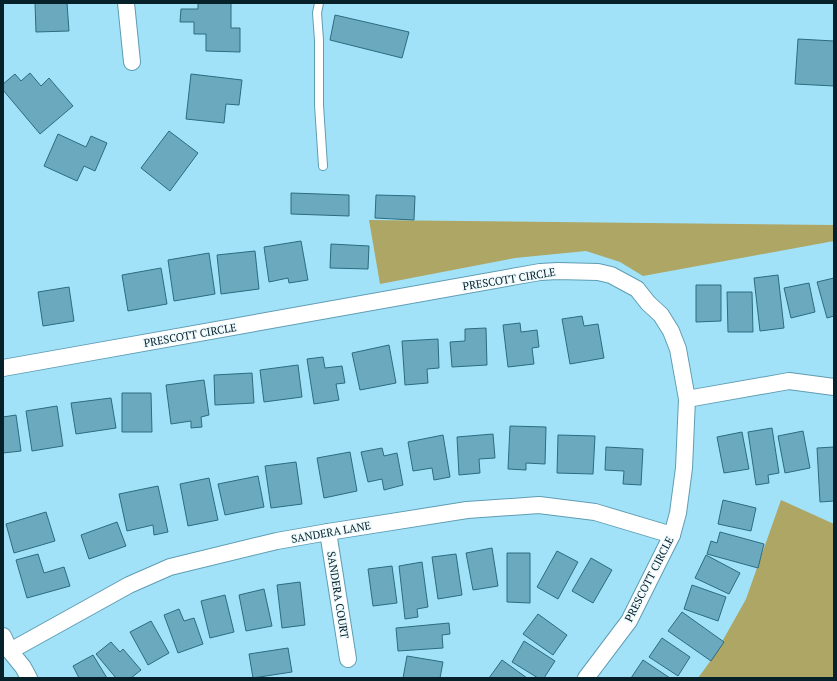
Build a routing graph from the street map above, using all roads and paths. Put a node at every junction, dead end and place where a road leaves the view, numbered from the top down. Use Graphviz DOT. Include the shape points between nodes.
graph roads {
  1 [pos="126,3"];
  2 [pos="319,3"];
  3 [pos="132,62"];
  4 [pos="323,166"];
  5 [pos="3,368"];
  6 [pos="834,386"];
  7 [pos="687,398"];
  8 [pos="328,532"];
  9 [pos="672,535"];
  10 [pos="3,636"];
  11 [pos="10,651"];
  12 [pos="348,658"];
  13 [pos="29,678"];
  14 [pos="586,678"];
  1 -- 3 [label="street"];
  2 -- 4 [label="lane" via="319,105"];
  5 -- 7 [label="street, PRESCOTT CIRCLE" via="540,272 598,272 611,275 637,289 660,315 671,331 678,349"];
  6 -- 7 [label="street" via="789,381"];
  7 -- 9 [label="street, PRESCOTT CIRCLE" via="684,468 678,513"];
  8 -- 9 [label="street, SANDERA LANE" via="467,510 539,506 595,512"];
  8 -- 11 [label="street, SANDERA LANE" via="277,541 170,567 129,585"];
  8 -- 12 [label="street, SANDERA COURT"];
  9 -- 14 [label="street, PRESCOTT CIRCLE" via="628,621"];
  10 -- 11 [label="street"];
  11 -- 13 [label="street"];
}
